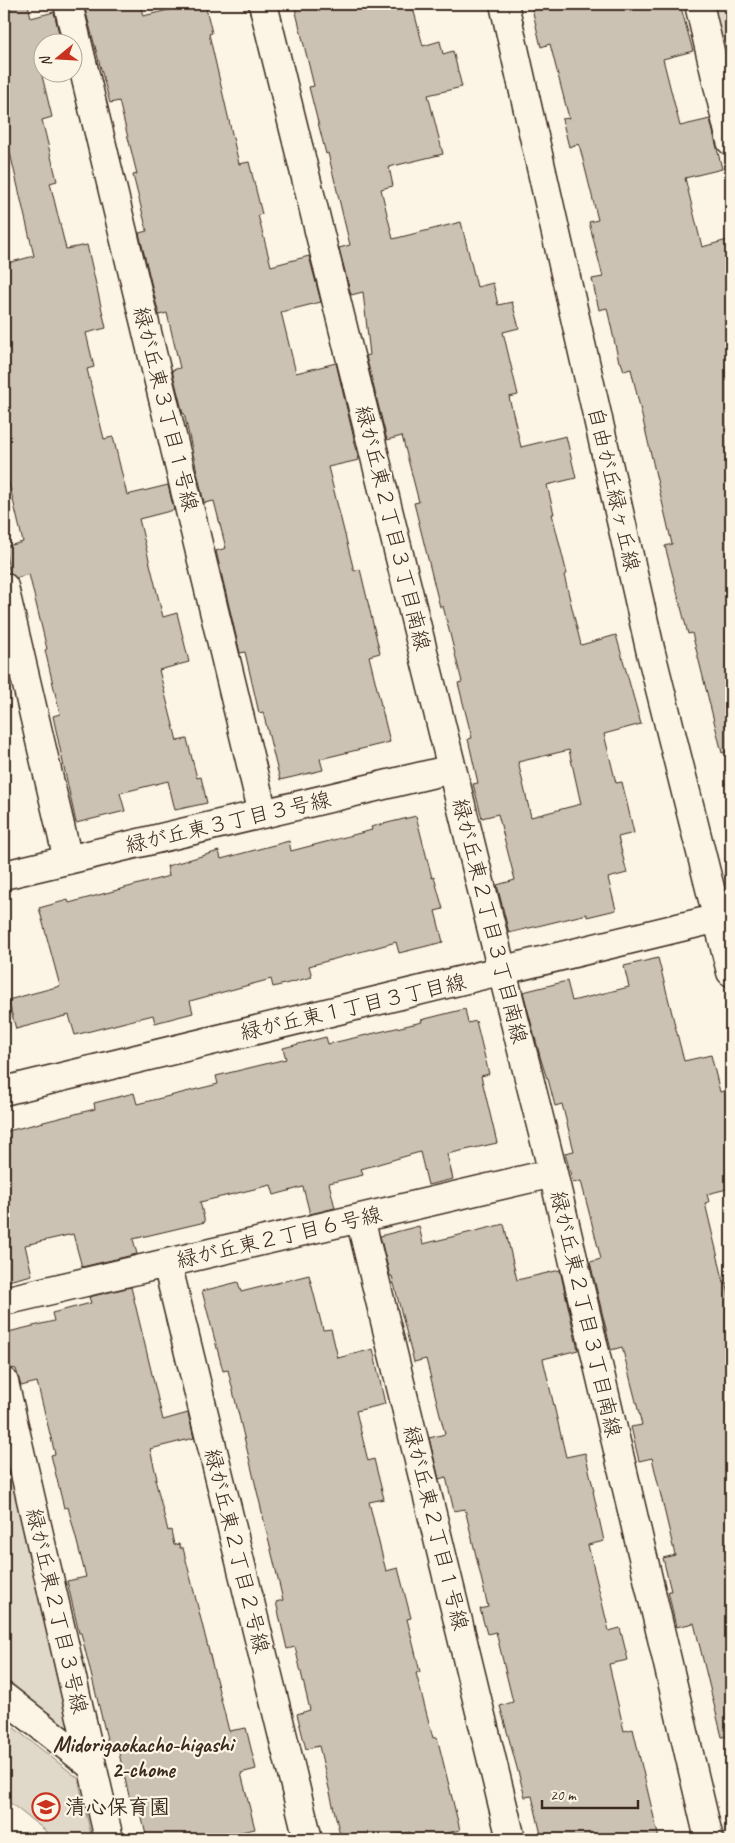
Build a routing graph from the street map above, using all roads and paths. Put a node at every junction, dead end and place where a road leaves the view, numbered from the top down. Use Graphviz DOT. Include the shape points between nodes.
graph roads {
  1 [pos="68,4"];
  2 [pos="263,4"];
  3 [pos="504,4"];
  4 [pos="698,4"];
  5 [pos="731,141"];
  6 [pos="4,587"];
  7 [pos="452,770"];
  8 [pos="263,814"];
  9 [pos="68,860"];
  10 [pos="4,875"];
  11 [pos="724,916"];
  12 [pos="502,972"];
  13 [pos="731,972"];
  14 [pos="4,1091"];
  15 [pos="553,1173"];
  16 [pos="360,1218"];
  17 [pos="167,1263"];
  18 [pos="4,1301"];
  19 [pos="4,1382"];
  20 [pos="4,1697"];
  21 [pos="92,1766"];
  22 [pos="110,1839"];
  23 [pos="308,1839"];
  24 [pos="511,1839"];
  25 [pos="709,1839"];
  1 -- 8 [label="street, 緑が丘東３丁目１号線"];
  2 -- 7 [label="street, 緑が丘東２丁目３丁目南線"];
  3 -- 11 [label="street, 自由が丘緑ヶ丘線" via="651,653"];
  4 -- 5 [label="street"];
  6 -- 9 [label="street"];
  7 -- 8 [label="street, 緑が丘東３丁目３号線"];
  7 -- 12 [label="street, 緑が丘東２丁目３丁目南線"];
  8 -- 9 [label="street, 緑が丘東３丁目３号線"];
  9 -- 10 [label="street, 緑が丘東３丁目３号線"];
  11 -- 12 [label="street, 緑が丘東１丁目３丁目線"];
  11 -- 13 [label="street, 自由が丘緑ヶ丘線"];
  12 -- 14 [label="street, 緑が丘東１丁目３丁目線"];
  12 -- 15 [label="street, 緑が丘東２丁目３丁目南線"];
  15 -- 16 [label="street, 緑が丘東２丁目６号線"];
  15 -- 25 [label="street, 緑が丘東２丁目３丁目南線"];
  16 -- 17 [label="street, 緑が丘東２丁目６号線"];
  16 -- 24 [label="street, 緑が丘東２丁目１号線"];
  17 -- 18 [label="street, 緑が丘東２丁目６号線"];
  17 -- 23 [label="street, 緑が丘東２丁目２号線"];
  19 -- 21 [label="street, 緑が丘東２丁目３号線"];
  20 -- 21 [label="street"];
  21 -- 22 [label="street, 緑が丘東２丁目３号線"];
}
